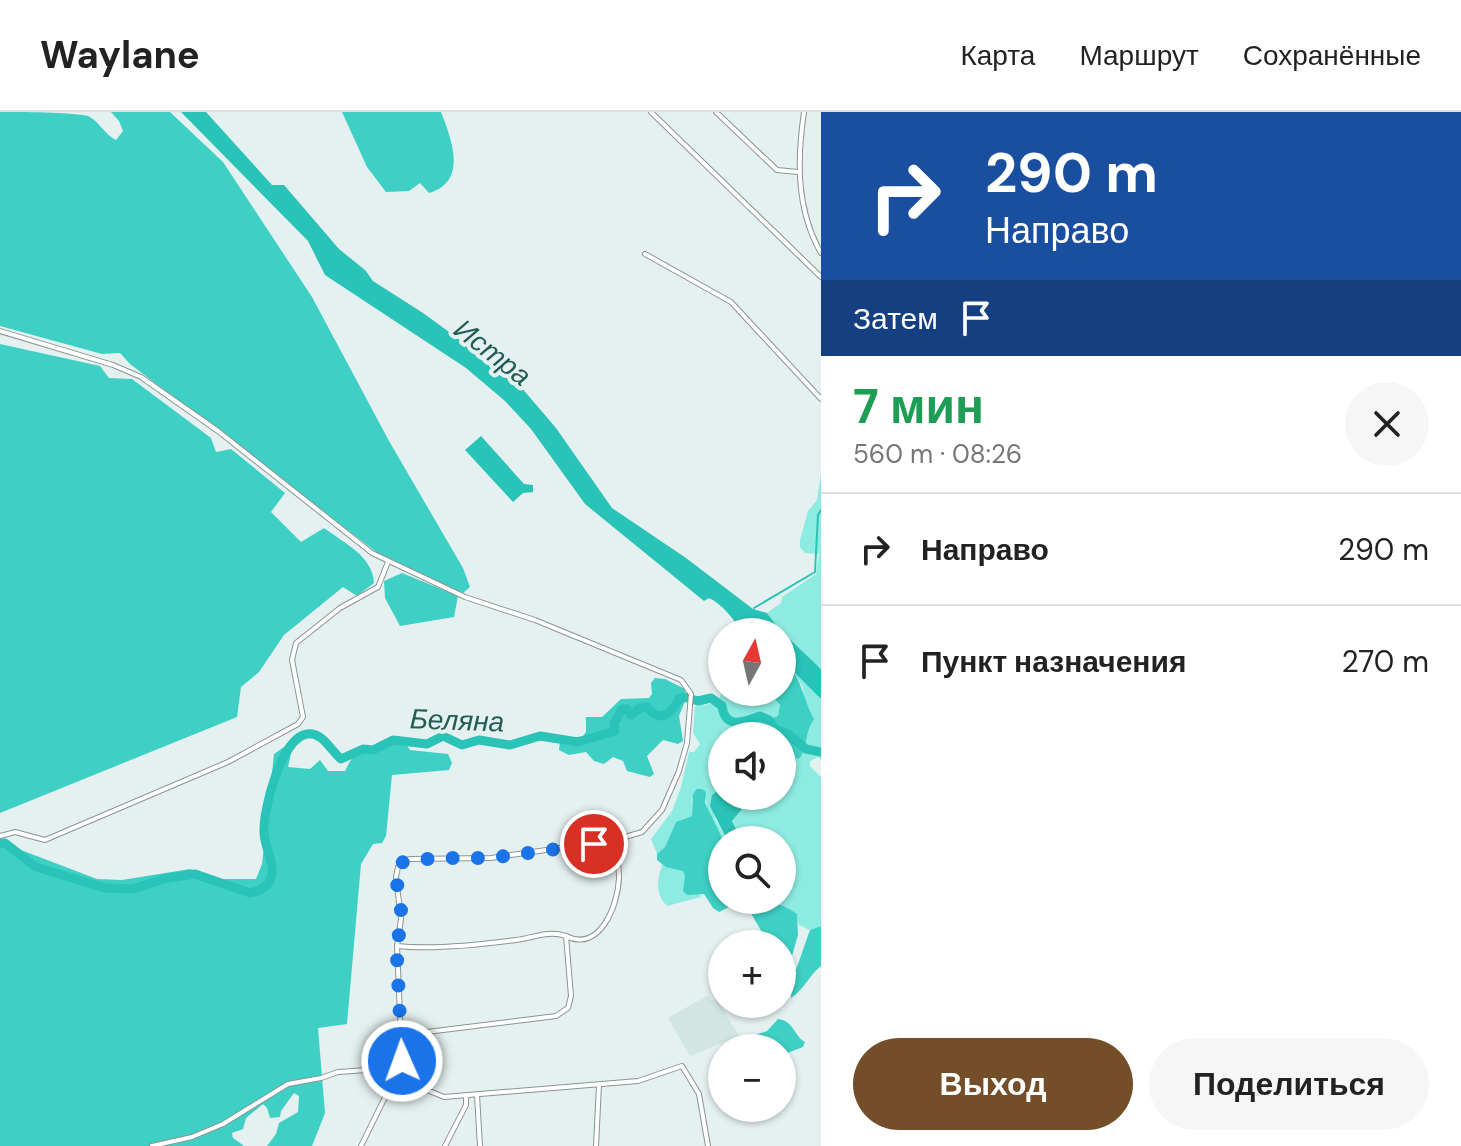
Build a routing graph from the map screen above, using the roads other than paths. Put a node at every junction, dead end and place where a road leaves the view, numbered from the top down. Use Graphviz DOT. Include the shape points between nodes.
graph roads {
  1 [pos="651,112"];
  2 [pos="716,112"];
  3 [pos="804,112"];
  4 [pos="798,172"];
  5 [pos="821,253"];
  6 [pos="645,254"];
  7 [pos="821,277"];
  8 [pos="0,331"];
  9 [pos="821,399"];
  10 [pos="388,562"];
  11 [pos="0,836"];
  12 [pos="615,840"];
  13 [pos="566,936"];
  14 [pos="397,946"];
  15 [pos="402,1061"];
  16 [pos="390,1069"];
  17 [pos="395,1077"];
  18 [pos="600,1083"];
  19 [pos="477,1095"];
  20 [pos="466,1096"];
  21 [pos="152,1146"];
  22 [pos="361,1146"];
  23 [pos="445,1146"];
  24 [pos="480,1146"];
  25 [pos="596,1146"];
  26 [pos="708,1146"];
  1 -- 7 [label="street"];
  2 -- 4 [label="street" via="777,170"];
  3 -- 4 [label="street"];
  4 -- 5 [label="street" via="808,224"];
  6 -- 9 [label="street" via="731,302"];
  8 -- 10 [label="street" via="141,377"];
  10 -- 11 [label="street" via="378,587 340,608 296,643 292,660 303,717 298,724 228,762 45,840 15,832"];
  10 -- 12 [label="street" via="681,680 691,694 687,743 673,788 642,832"];
  12 -- 13 [label="street" via="619,879 607,924 588,938"];
  12 -- 14 [label="street" via="491,858 403,862 396,871 401,919"];
  13 -- 14 [label="street"];
  13 -- 15 [label="street" via="568,1008 556,1016 427,1032"];
  14 -- 15 [label="street"];
  15 -- 16 [label="street"];
  16 -- 17 [label="street"];
  16 -- 21 [label="street" via="338,1072 288,1084 223,1124"];
  17 -- 20 [label="street" via="438,1096"];
  17 -- 22 [label="street"];
  18 -- 19 [label="street"];
  18 -- 25 [label="street"];
  18 -- 26 [label="street" via="638,1081 682,1066 699,1094"];
  19 -- 20 [label="street"];
  19 -- 24 [label="street"];
  20 -- 23 [label="street"];
}
